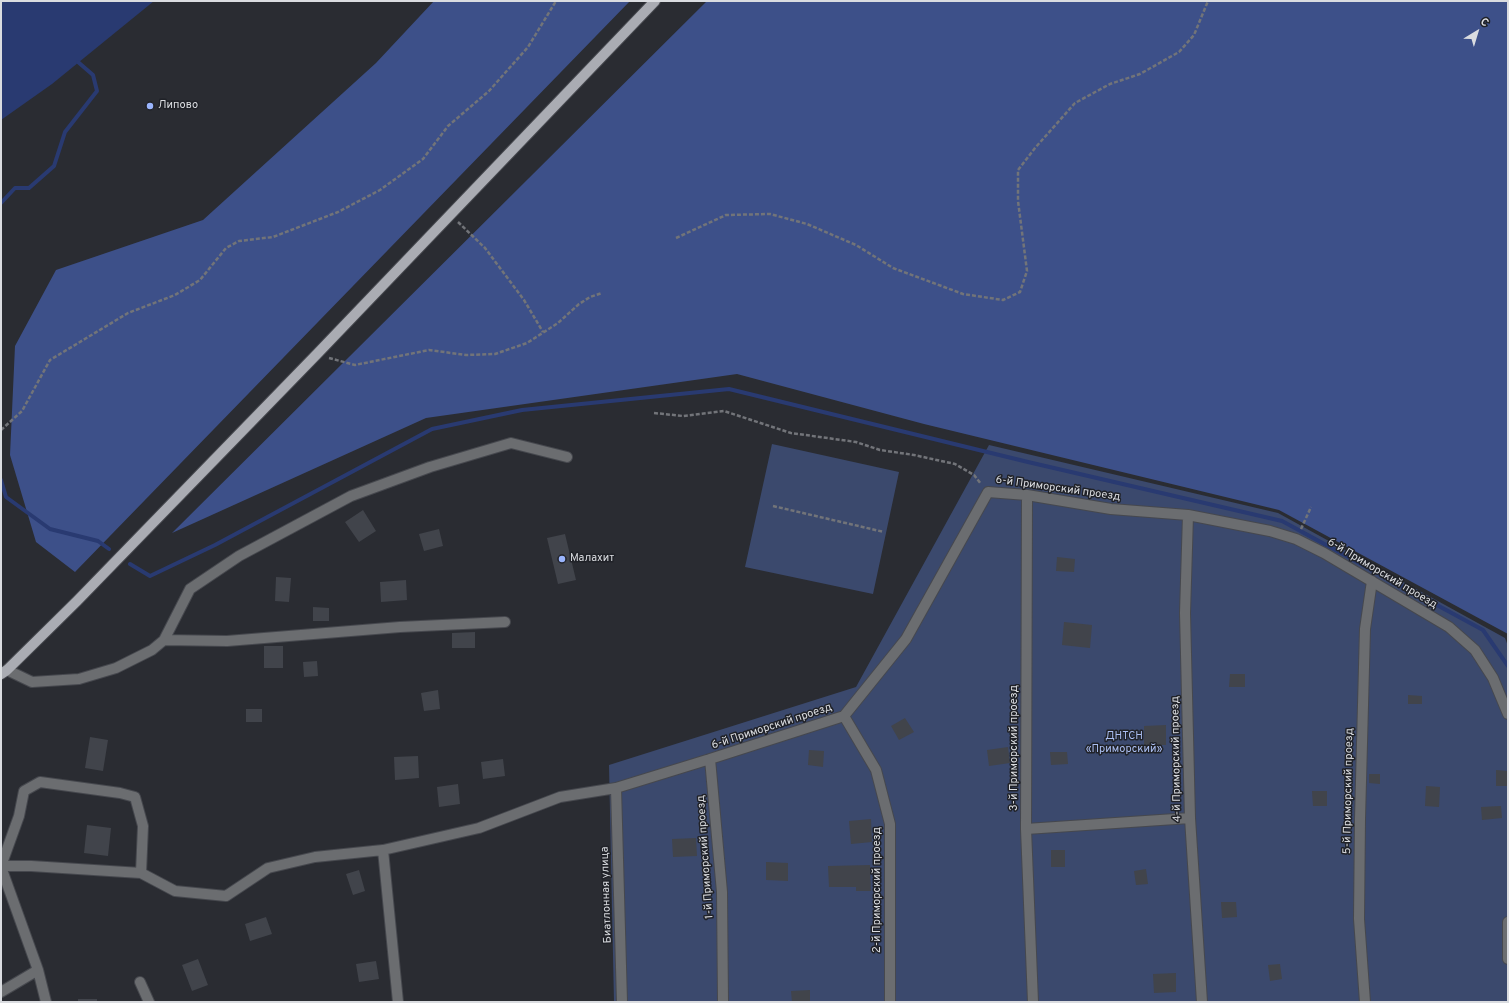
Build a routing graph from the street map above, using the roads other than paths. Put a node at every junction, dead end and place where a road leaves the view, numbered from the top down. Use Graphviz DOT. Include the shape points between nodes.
graph roads {
  1 [pos="655,1"];
  2 [pos="567,457"];
  3 [pos="1027,495"];
  4 [pos="1188,515"];
  5 [pos="1372,581"];
  6 [pos="505,622"];
  7 [pos="164,640"];
  8 [pos="4,672"];
  9 [pos="1508,714"];
  10 [pos="844,716"];
  11 [pos="710,759"];
  12 [pos="616,788"];
  13 [pos="1190,818"];
  14 [pos="1026,829"];
  15 [pos="383,850"];
  16 [pos="1,866"];
  17 [pos="141,873"];
  18 [pos="1508,922"];
  19 [pos="1508,959"];
  20 [pos="38,970"];
  21 [pos="140,982"];
  22 [pos="1,992"];
  23 [pos="46,1002"];
  24 [pos="149,1002"];
  25 [pos="398,1002"];
  26 [pos="622,1002"];
  27 [pos="722,1002"];
  28 [pos="890,1002"];
  29 [pos="1033,1002"];
  30 [pos="1202,1002"];
  31 [pos="1365,1002"];
  1 -- 8 [label="main road" via="317,354"];
  2 -- 7 [label="street" via="511,443 430,467 351,496 239,556 190,589"];
  3 -- 4 [label="street, 6-й Приморский проезд" via="1111,509"];
  3 -- 10 [label="street, 6-й Приморский проезд" via="988,492 906,639"];
  3 -- 14 [label="street, 3-й Приморский проезд"];
  4 -- 5 [label="street, 6-й Приморский проезд" via="1270,531 1296,539"];
  4 -- 13 [label="street, 4-й Приморский проезд" via="1185,613"];
  5 -- 9 [label="street, 6-й Приморский проезд" via="1449,627 1475,650 1493,678"];
  5 -- 31 [label="street, 5-й Приморский проезд" via="1365,628 1360,819 1359,919"];
  6 -- 7 [label="street" via="400,627 227,641"];
  7 -- 8 [label="street" via="152,650 116,668 79,679 32,682"];
  10 -- 11 [label="street, 6-й Приморский проезд"];
  10 -- 28 [label="street, 2-й Приморский проезд" via="876,770 890,824"];
  11 -- 12 [label="street, 6-й Приморский проезд"];
  11 -- 27 [label="street, 1-й Приморский проезд" via="722,892"];
  12 -- 15 [label="street, 6-й Приморский проезд" via="560,797 480,828"];
  12 -- 26 [label="street, Биатлонная улица"];
  13 -- 14 [label="street"];
  13 -- 30 [label="street, 4-й Приморский проезд"];
  14 -- 29 [label="street, 3-й Приморский проезд"];
  15 -- 17 [label="street, 6-й Приморский проезд" via="315,857 268,868 226,896 176,891"];
  15 -- 25 [label="street"];
  16 -- 17 [label="street"];
  16 -- 17 [label="street" via="24,791 40,782 135,797 143,826"];
  16 -- 20 [label="street"];
  18 -- 19 [label="street"];
  20 -- 22 [label="street"];
  20 -- 23 [label="street"];
  21 -- 24 [label="street"];
}
